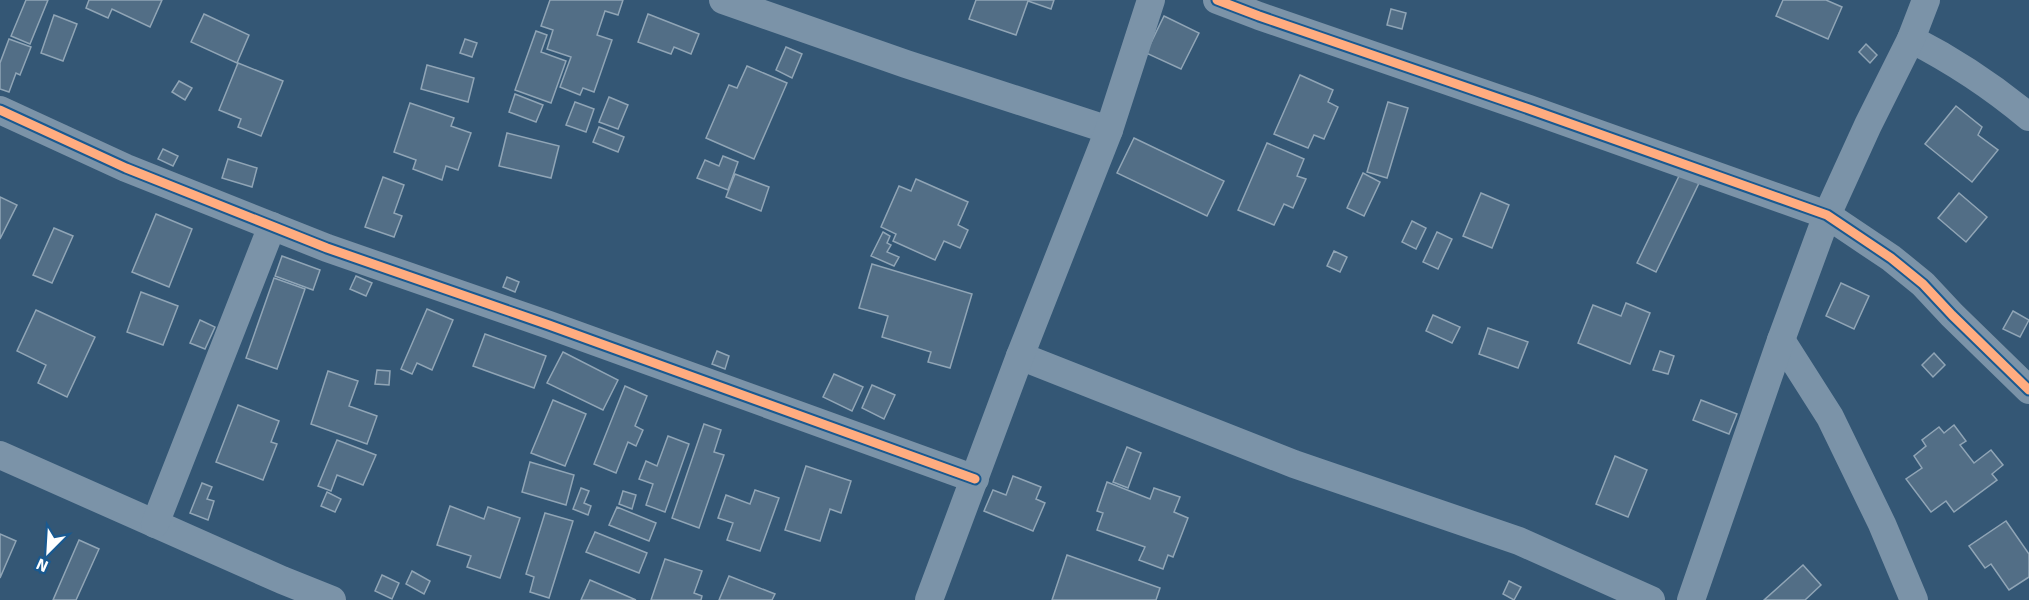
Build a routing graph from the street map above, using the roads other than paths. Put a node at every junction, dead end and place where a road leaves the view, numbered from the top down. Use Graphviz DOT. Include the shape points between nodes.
graph roads {
  1 [pos="723,0"];
  2 [pos="1151,0"];
  3 [pos="1217,0"];
  4 [pos="1926,0"];
  5 [pos="1911,39"];
  6 [pos="0,110"];
  7 [pos="2029,117"];
  8 [pos="1110,130"];
  9 [pos="1827,215"];
  10 [pos="272,226"];
  11 [pos="1781,339"];
  12 [pos="1020,356"];
  13 [pos="2029,390"];
  14 [pos="0,455"];
  15 [pos="975,479"];
  16 [pos="155,524"];
  17 [pos="332,600"];
  18 [pos="928,600"];
  19 [pos="1651,600"];
  20 [pos="1691,600"];
  21 [pos="1914,600"];
  1 -- 8 [label="street"];
  2 -- 8 [label="street"];
  3 -- 9 [label="street"];
  4 -- 5 [label="street"];
  5 -- 7 [label="street" via="1977,77"];
  5 -- 9 [label="street"];
  6 -- 10 [label="street" via="126,168"];
  8 -- 12 [label="street"];
  9 -- 11 [label="street"];
  9 -- 13 [label="street" via="1923,284"];
  10 -- 15 [label="street"];
  10 -- 16 [label="street"];
  11 -- 20 [label="street"];
  11 -- 21 [label="street" via="1830,417"];
  12 -- 15 [label="street"];
  12 -- 19 [label="street" via="1294,464 1519,541"];
  14 -- 16 [label="street"];
  15 -- 18 [label="street"];
  16 -- 17 [label="street"];
}
